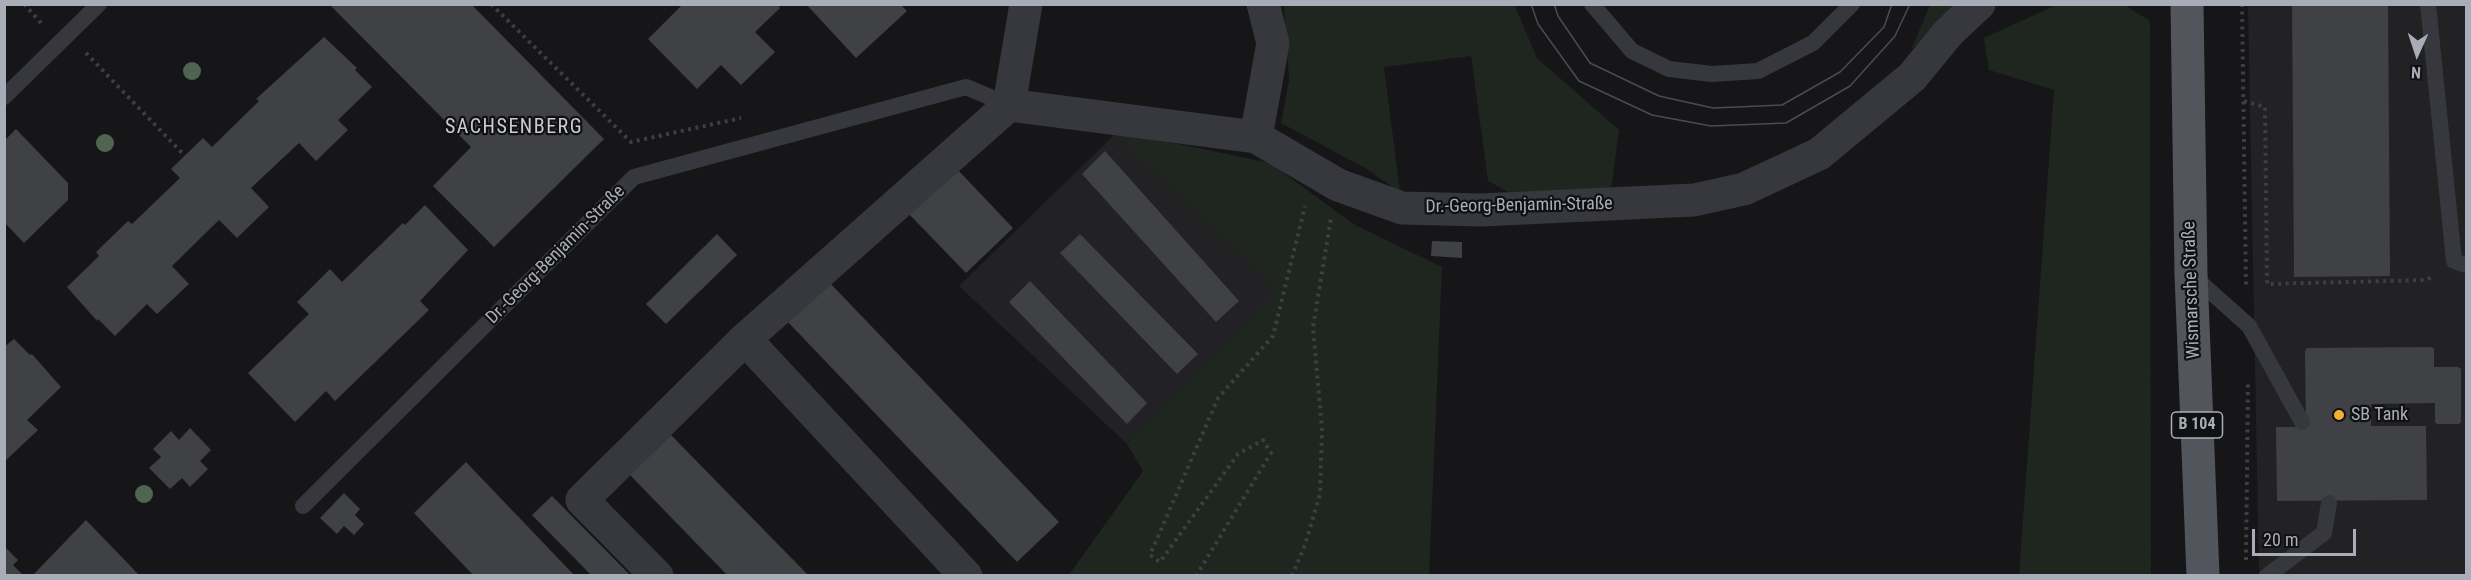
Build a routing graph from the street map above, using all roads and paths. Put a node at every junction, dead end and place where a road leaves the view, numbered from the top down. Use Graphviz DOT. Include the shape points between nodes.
graph roads {
  1 [pos="99,4"];
  2 [pos="490,4"];
  3 [pos="1026,4"];
  4 [pos="1263,4"];
  5 [pos="1592,4"];
  6 [pos="1852,4"];
  7 [pos="1979,4"];
  8 [pos="2187,4"];
  9 [pos="2428,4"];
  10 [pos="68,34"];
  11 [pos="4,97"];
  12 [pos="2243,100"];
  13 [pos="1009,105"];
  14 [pos="748,117"];
  15 [pos="1256,136"];
  16 [pos="185,156"];
  17 [pos="1313,170"];
  18 [pos="1324,250"];
  19 [pos="2460,263"];
  20 [pos="2191,274"];
  21 [pos="745,339"];
  22 [pos="2302,422"];
  23 [pos="2330,503"];
  24 [pos="303,506"];
  25 [pos="657,576"];
  26 [pos="966,576"];
  27 [pos="1196,576"];
  28 [pos="1292,576"];
  29 [pos="2203,576"];
  30 [pos="2267,576"];
  1 -- 10 [label="lane"];
  2 -- 14 [label="path" via="631,142"];
  3 -- 13 [label="street"];
  4 -- 15 [label="street" via="1273,43"];
  5 -- 6 [label="lane" via="1632,51 1669,69 1712,74 1758,71 1795,53 1813,43"];
  7 -- 17 [label="street, Dr.-Georg-Benjamin-Straße" via="1949,32 1912,77 1819,154 1744,189 1694,200 1481,210 1402,208 1338,185"];
  8 -- 20 [label="main road, Wismarsche Straße / B 104"];
  9 -- 19 [label="lane"];
  10 -- 11 [label="lane"];
  10 -- 16 [label="path"];
  12 -- 19 [label="path" via="2265,107 2267,284 2427,280"];
  13 -- 15 [label="street, Dr.-Georg-Benjamin-Straße"];
  13 -- 21 [label="street"];
  13 -- 24 [label="lane, Dr.-Georg-Benjamin-Straße" via="966,87 634,177"];
  15 -- 17 [label="street, Dr.-Georg-Benjamin-Straße"];
  17 -- 27 [label="path" via="1273,336 1218,398 1150,555 1160,562 1238,454 1263,440 1271,453"];
  18 -- 28 [label="path" via="1312,327 1322,429 1320,494"];
  20 -- 22 [label="lane" via="2249,326"];
  20 -- 29 [label="main road, Wismarsche Straße / B 104"];
  21 -- 25 [label="street" via="582,500"];
  21 -- 26 [label="street"];
  23 -- 30 [label="lane" via="2324,532"];
}
